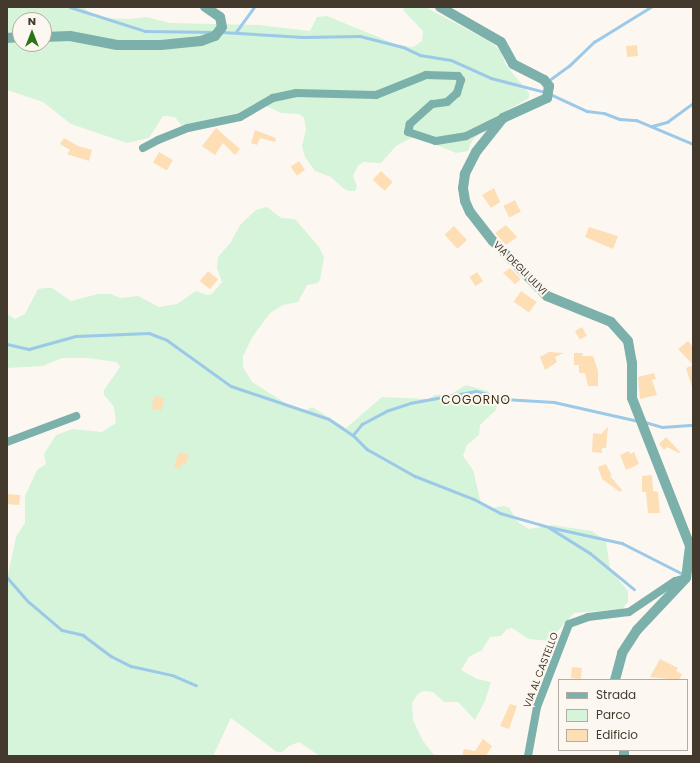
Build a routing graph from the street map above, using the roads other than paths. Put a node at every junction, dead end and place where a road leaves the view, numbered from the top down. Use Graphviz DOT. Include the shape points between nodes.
graph roads {
  1 [pos="205,7"];
  2 [pos="440,7"];
  3 [pos="52,37"];
  4 [pos="503,118"];
  5 [pos="143,148"];
  6 [pos="76,416"];
  7 [pos="7,442"];
  8 [pos="690,578"];
  9 [pos="615,679"];
  10 [pos="528,756"];
  1 -- 3 [label="street" via="220,18 222,27 215,36 201,41 161,45 117,45 70,36"];
  2 -- 4 [label="street, VIA DEGLI ULIVI" via="501,42 513,64 547,83 549,95 543,101"];
  4 -- 5 [label="street" via="466,136 436,141 408,132 410,124 432,104 447,102 457,92 461,80 458,76 426,74 376,95 296,93 273,98 240,117 188,128"];
  4 -- 8 [label="street, VIA DEGLI ULIVI" via="476,152 465,174 463,188 467,206 493,241 547,296 611,322 628,341 632,363 632,398 690,546"];
  6 -- 7 [label="street"];
  8 -- 9 [label="street" via="637,630 622,653"];
  8 -- 10 [label="street, VIA AL CASTELLO" via="675,581 629,612 588,617 570,624 539,700"];
}
